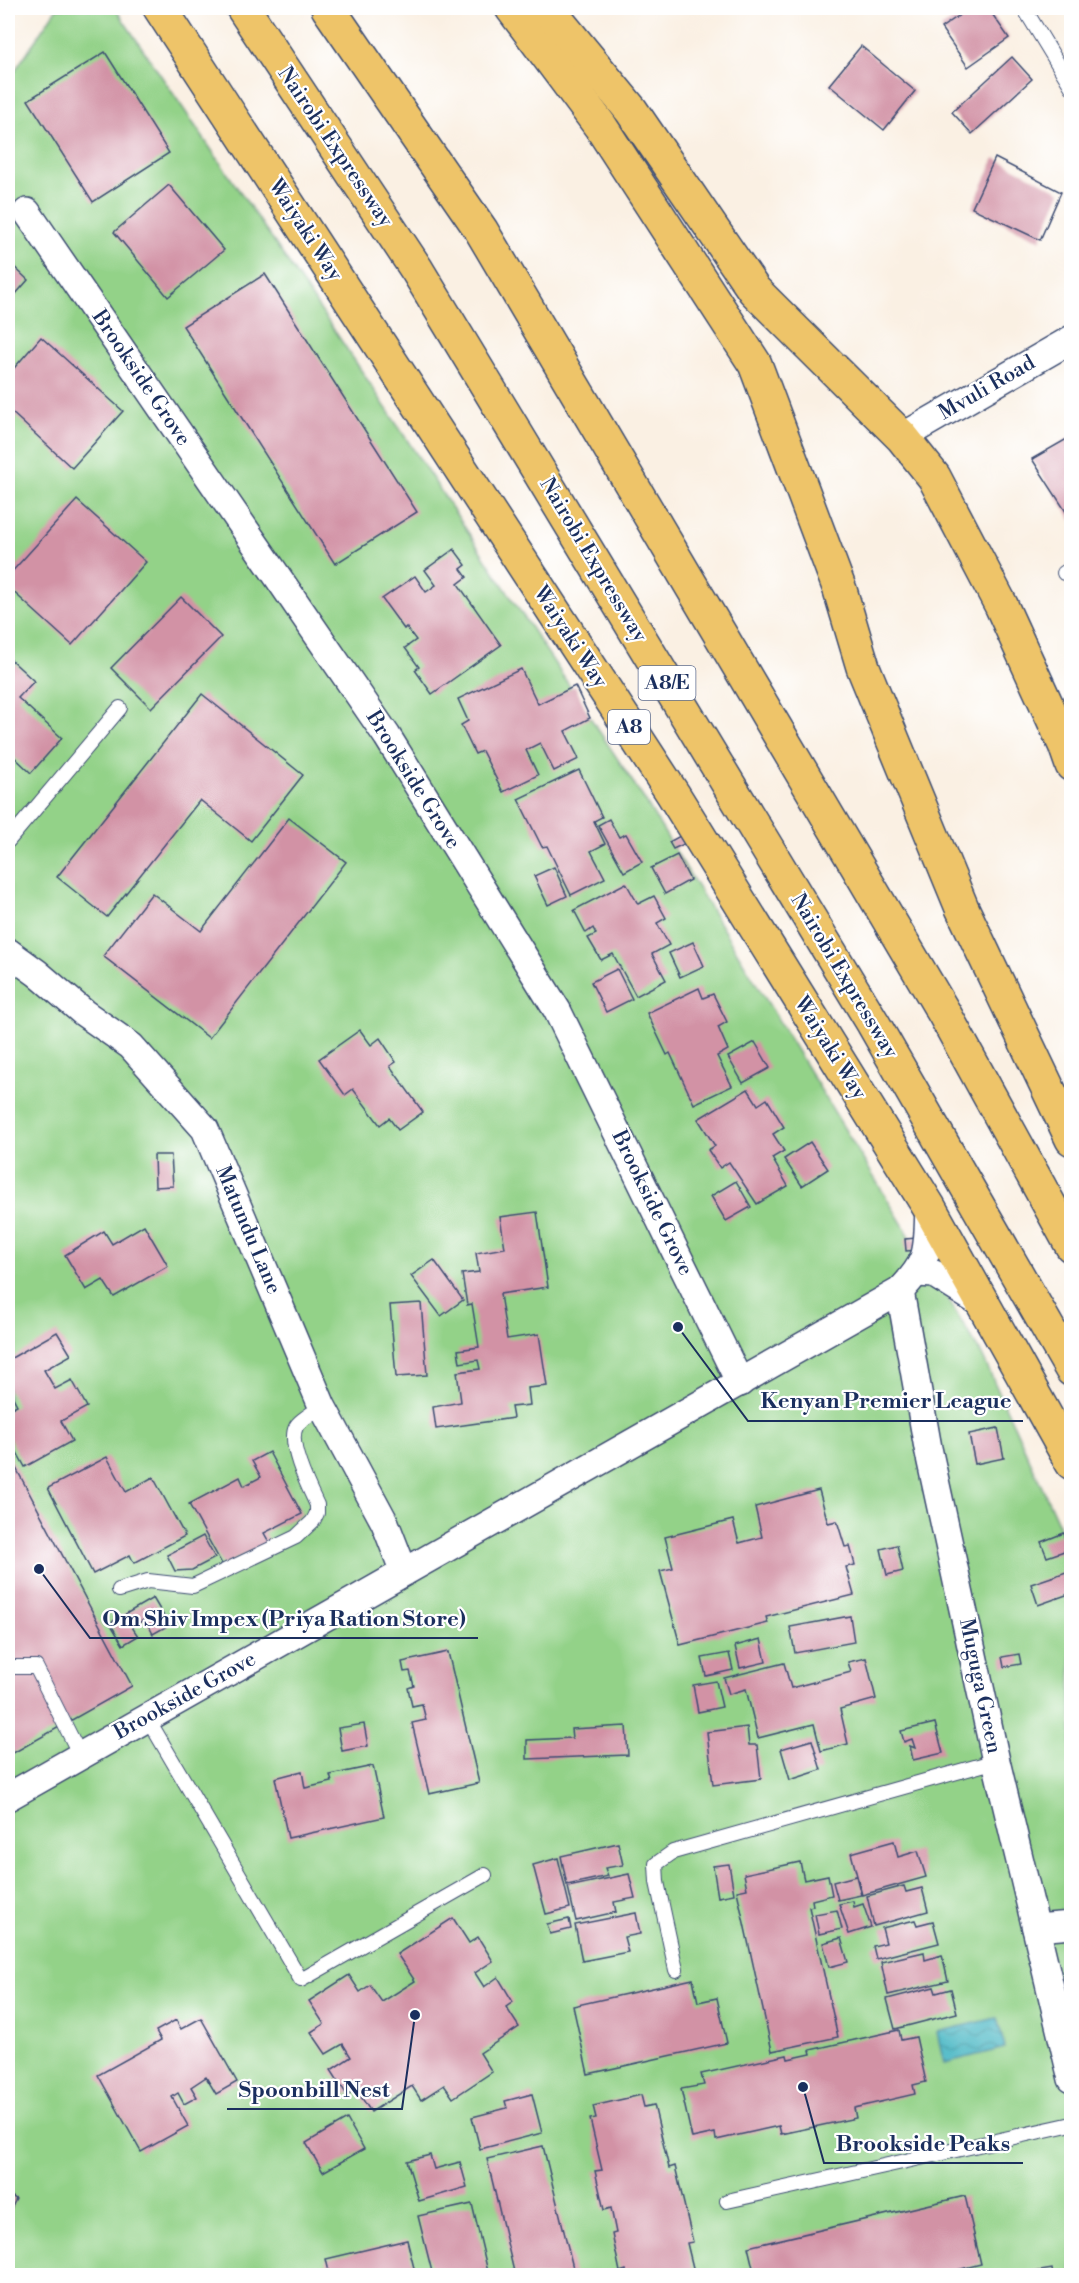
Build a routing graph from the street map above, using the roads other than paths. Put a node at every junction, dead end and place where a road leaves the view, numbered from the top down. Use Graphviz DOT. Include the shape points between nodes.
graph roads {
  1 [pos="160,8"];
  2 [pos="243,8"];
  3 [pos="328,8"];
  4 [pos="512,8"];
  5 [pos="547,8"];
  6 [pos="1024,8"];
  7 [pos="1071,87"];
  8 [pos="27,212"];
  9 [pos="1071,339"];
  10 [pos="902,437"];
  11 [pos="120,708"];
  12 [pos="1069,750"];
  13 [pos="8,841"];
  14 [pos="8,952"];
  15 [pos="1071,1139"];
  16 [pos="929,1207"];
  17 [pos="1071,1246"];
  18 [pos="909,1282"];
  19 [pos="985,1306"];
  20 [pos="1071,1370"];
  21 [pos="740,1383"];
  22 [pos="322,1406"];
  23 [pos="1071,1463"];
  24 [pos="404,1572"];
  25 [pos="119,1590"];
  26 [pos="8,1667"];
  27 [pos="148,1719"];
  28 [pos="80,1755"];
  29 [pos="996,1761"];
  30 [pos="8,1797"];
  31 [pos="485,1875"];
  32 [pos="1071,1925"];
  33 [pos="1036,1928"];
  34 [pos="676,1970"];
  35 [pos="1071,2079"];
  36 [pos="1071,2124"];
  37 [pos="727,2201"];
  1 -- 16 [label="highway, Waiyaki Way / A8" via="673,794"];
  2 -- 20 [label="highway, Nairobi Expressway / A8/E" via="435,300 873,1023"];
  3 -- 17 [label="highway" via="487,240 944,1013"];
  4 -- 15 [label="highway" via="601,127 755,364 840,590 863,667 962,908"];
  5 -- 10 [label="highway" via="631,110 754,290"];
  6 -- 7 [label="lane"];
  8 -- 21 [label="street, Brookside Grove" via="387,736 557,1010"];
  9 -- 10 [label="street, Mvuli Road"];
  10 -- 12 [label="highway" via="934,477"];
  11 -- 13 [label="lane"];
  14 -- 22 [label="street, Matundu Lane" via="132,1046 205,1129"];
  16 -- 18 [label="street" via="927,1252"];
  16 -- 19 [label="highway, Waiyaki Way / A8"];
  18 -- 19 [label="street" via="934,1274"];
  18 -- 21 [label="street, Brookside Grove"];
  18 -- 29 [label="street, Muguga Green" via="928,1448"];
  19 -- 23 [label="highway, Waiyaki Way / A8"];
  21 -- 24 [label="street, Brookside Grove"];
  22 -- 24 [label="street, Matundu Lane" via="385,1523"];
  22 -- 25 [label="lane" via="296,1425 294,1445 317,1505 313,1521 296,1537 193,1586 148,1581"];
  24 -- 27 [label="street, Brookside Grove"];
  26 -- 28 [label="lane" via="36,1667"];
  27 -- 28 [label="street, Brookside Grove"];
  27 -- 31 [label="lane" via="301,1980"];
  28 -- 30 [label="street, Brookside Grove"];
  29 -- 33 [label="street, Muguga Green"];
  29 -- 34 [label="lane" via="673,1852 657,1864 657,1882"];
  32 -- 33 [label="street"];
  33 -- 35 [label="street, Muguga Green"];
  36 -- 37 [label="lane"];
}
